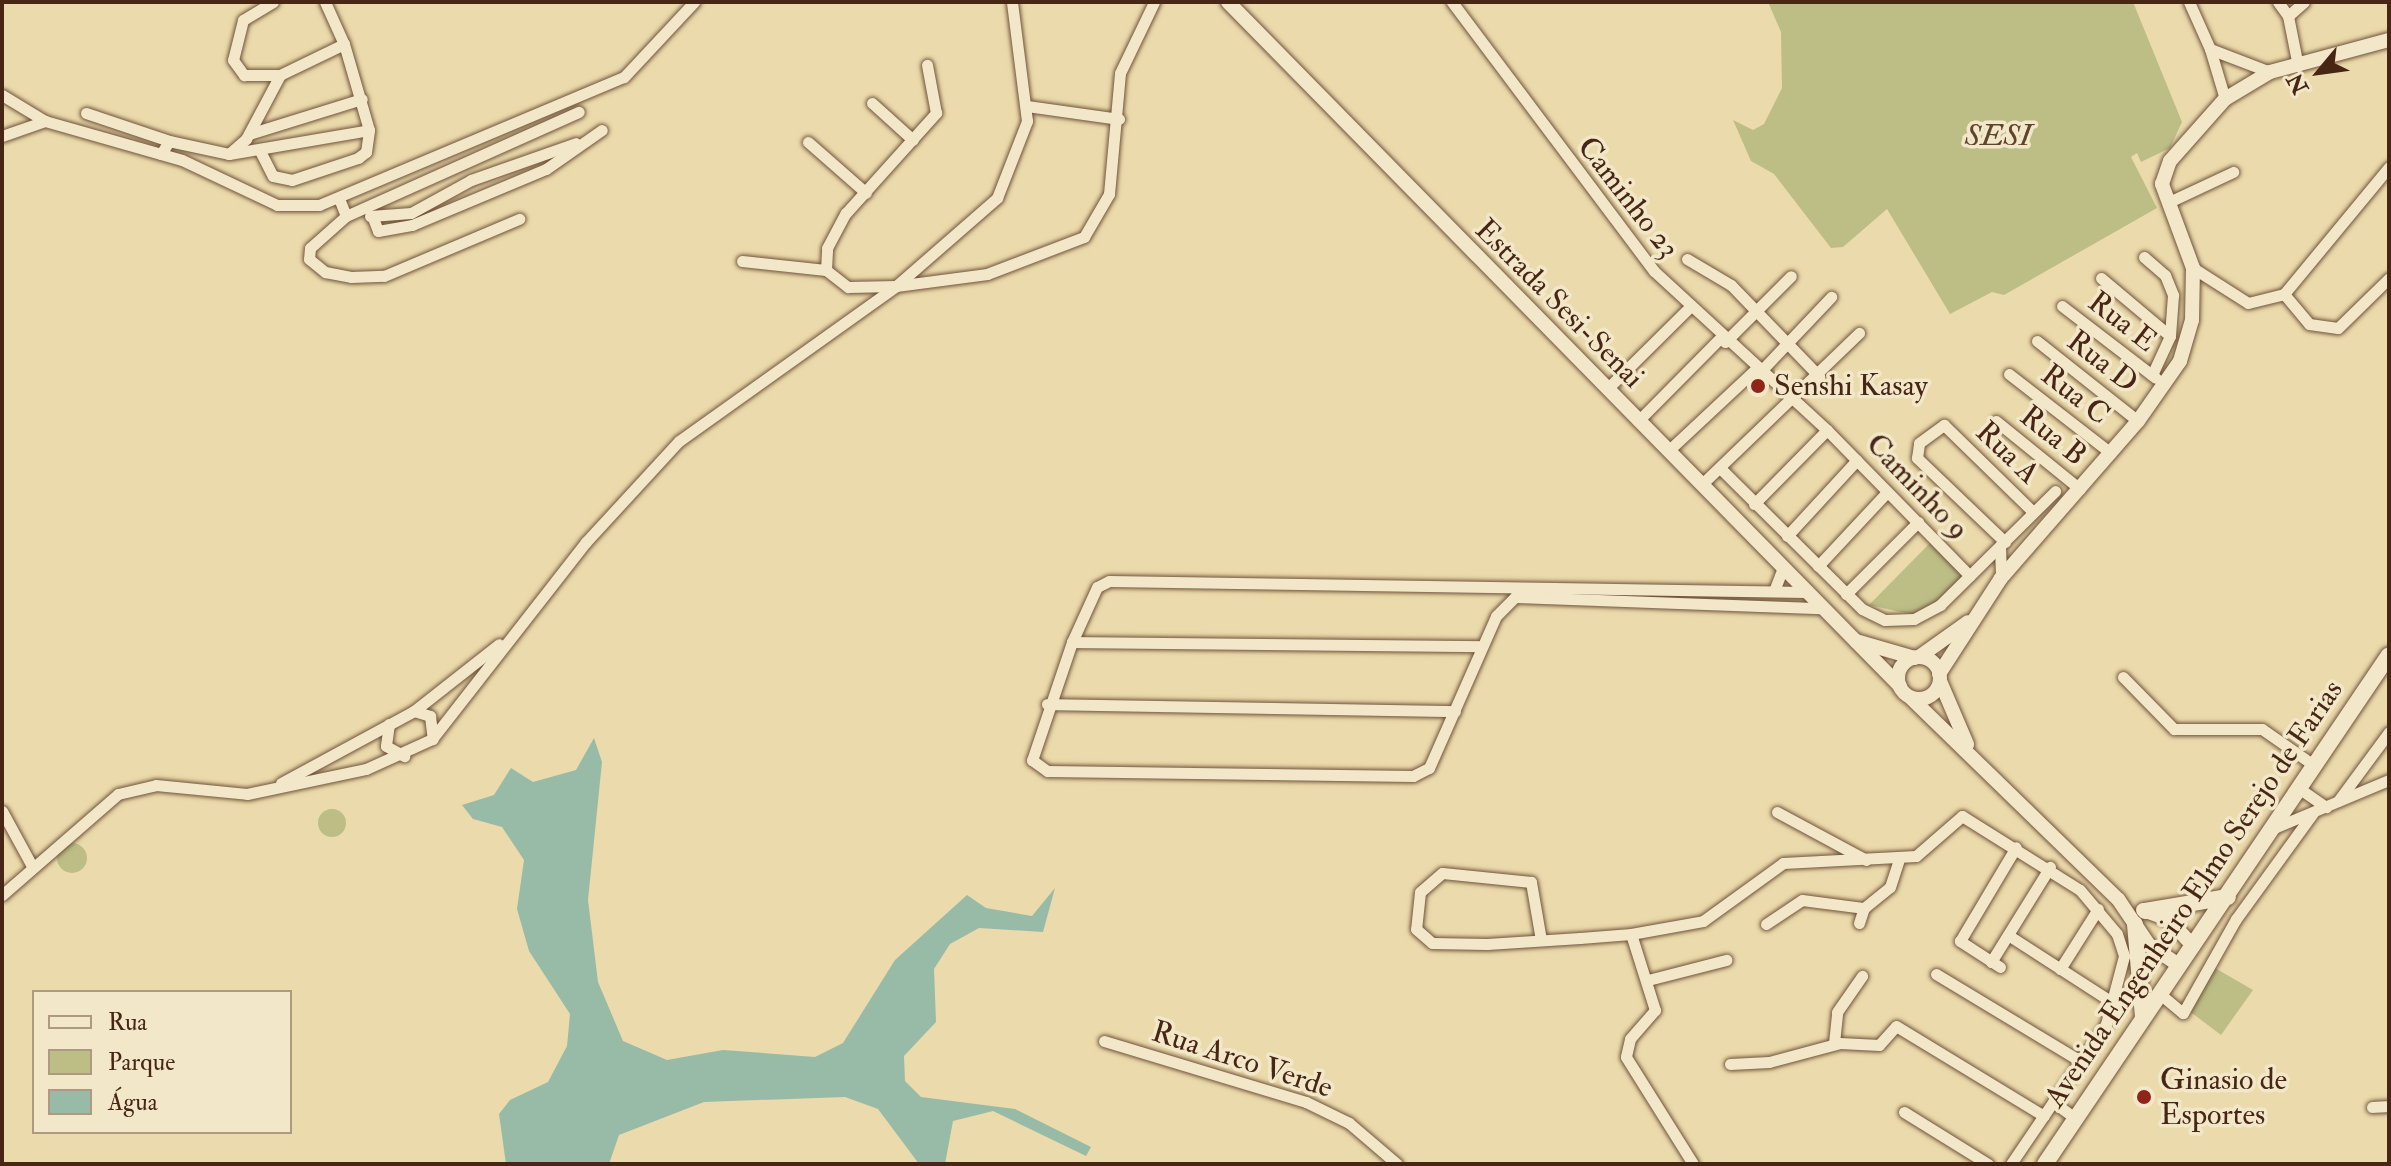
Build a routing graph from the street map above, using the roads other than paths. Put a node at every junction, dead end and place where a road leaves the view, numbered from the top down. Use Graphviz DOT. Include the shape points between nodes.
graph roads {
  1 [pos="273,2"];
  2 [pos="325,2"];
  3 [pos="694,2"];
  4 [pos="1012,2"];
  5 [pos="1154,2"];
  6 [pos="1228,2"];
  7 [pos="1452,2"];
  8 [pos="2189,2"];
  9 [pos="2278,2"];
  10 [pos="2304,2"];
  11 [pos="2288,16"];
  12 [pos="2389,40"];
  13 [pos="344,44"];
  14 [pos="2210,49"];
  15 [pos="927,65"];
  16 [pos="2298,66"];
  17 [pos="2270,72"];
  18 [pos="280,75"];
  19 [pos="2,95"];
  20 [pos="362,99"];
  21 [pos="2225,99"];
  22 [pos="872,103"];
  23 [pos="1027,106"];
  24 [pos="579,112"];
  25 [pos="86,113"];
  26 [pos="1119,119"];
  27 [pos="45,121"];
  28 [pos="369,130"];
  29 [pos="602,130"];
  30 [pos="249,134"];
  31 [pos="2,136"];
  32 [pos="913,140"];
  33 [pos="169,141"];
  34 [pos="808,142"];
  35 [pos="260,151"];
  36 [pos="161,154"];
  37 [pos="229,154"];
  38 [pos="2389,167"];
  39 [pos="2233,172"];
  40 [pos="866,193"];
  41 [pos="340,201"];
  42 [pos="2169,202"];
  43 [pos="360,208"];
  44 [pos="346,216"];
  45 [pos="519,219"];
  46 [pos="2144,257"];
  47 [pos="1687,259"];
  48 [pos="742,261"];
  49 [pos="2193,268"];
  50 [pos="826,270"];
  51 [pos="1791,276"];
  52 [pos="2101,278"];
  53 [pos="2389,278"];
  54 [pos="896,286"];
  55 [pos="2284,294"];
  56 [pos="1831,297"];
  57 [pos="2062,306"];
  58 [pos="1690,307"];
  59 [pos="1757,313"];
  60 [pos="1859,333"];
  61 [pos="2170,336"];
  62 [pos="1723,339"];
  63 [pos="2037,341"];
  64 [pos="1786,344"];
  65 [pos="1757,371"];
  66 [pos="2009,374"];
  67 [pos="2152,375"];
  68 [pos="1819,376"];
  69 [pos="2166,386"];
  70 [pos="1607,389"];
  71 [pos="1793,400"];
  72 [pos="1638,421"];
  73 [pos="1996,421"];
  74 [pos="2138,421"];
  75 [pos="1827,430"];
  76 [pos="1668,451"];
  77 [pos="2111,453"];
  78 [pos="1857,460"];
  79 [pos="1720,468"];
  80 [pos="1702,484"];
  81 [pos="2080,489"];
  82 [pos="2055,491"];
  83 [pos="1887,492"];
  84 [pos="1754,504"];
  85 [pos="2033,512"];
  86 [pos="1918,522"];
  87 [pos="1787,536"];
  88 [pos="2002,544"];
  89 [pos="1818,566"];
  90 [pos="1783,568"];
  91 [pos="1970,576"];
  92 [pos="2001,578"];
  93 [pos="1508,583"];
  94 [pos="1774,591"];
  95 [pos="1806,592"];
  96 [pos="1846,594"];
  97 [pos="1506,601"];
  98 [pos="1822,608"];
  99 [pos="1969,622"];
  100 [pos="515,631"];
  101 [pos="1856,641"];
  102 [pos="1072,642"];
  103 [pos="1481,646"];
  104 [pos="2389,655"];
  105 [pos="1917,657"];
  106 [pos="1939,677"];
  107 [pos="2123,677"];
  108 [pos="1900,686"];
  109 [pos="1911,698"];
  110 [pos="1047,704"];
  111 [pos="414,711"];
  112 [pos="1455,711"];
  113 [pos="389,724"];
  114 [pos="2389,732"];
  115 [pos="432,739"];
  116 [pos="404,756"];
  117 [pos="1975,758"];
  118 [pos="2315,766"];
  119 [pos="2389,780"];
  120 [pos="2300,789"];
  121 [pos="269,790"];
  122 [pos="2337,801"];
  123 [pos="2326,807"];
  124 [pos="2,811"];
  125 [pos="1777,812"];
  126 [pos="2313,813"];
  127 [pos="2273,828"];
  128 [pos="2016,847"];
  129 [pos="1867,860"];
  130 [pos="1899,860"];
  131 [pos="32,866"];
  132 [pos="2050,867"];
  133 [pos="4,889"];
  134 [pos="2228,897"];
  135 [pos="1864,908"];
  136 [pos="2098,909"];
  137 [pos="2140,917"];
  138 [pos="1859,923"];
  139 [pos="1766,924"];
  140 [pos="1631,934"];
  141 [pos="2008,935"];
  142 [pos="1541,940"];
  143 [pos="2193,946"];
  144 [pos="1726,960"];
  145 [pos="2179,965"];
  146 [pos="2060,969"];
  147 [pos="1936,974"];
  148 [pos="1862,976"];
  149 [pos="1648,980"];
  150 [pos="2160,994"];
  151 [pos="2115,1004"];
  152 [pos="2143,1018"];
  153 [pos="1104,1041"];
  154 [pos="1834,1043"];
  155 [pos="2080,1061"];
  156 [pos="1730,1064"];
  157 [pos="2053,1102"];
  158 [pos="2389,1106"];
  159 [pos="2372,1107"];
  160 [pos="1904,1112"];
  161 [pos="2044,1116"];
  162 [pos="2075,1118"];
  163 [pos="1397,1164"];
  164 [pos="1693,1164"];
  165 [pos="1988,1164"];
  166 [pos="2011,1164"];
  167 [pos="2045,1164"];
  1 -- 18 [label="street" via="243,20 233,60 244,75"];
  2 -- 13 [label="street"];
  3 -- 41 [label="street" via="624,77"];
  4 -- 23 [label="street"];
  5 -- 26 [label="street" via="1120,73"];
  6 -- 70 [label="street, Estrada Sesi-Senai"];
  7 -- 58 [label="street, Caminho 23" via="1633,246"];
  8 -- 14 [label="street"];
  9 -- 11 [label="street"];
  10 -- 11 [label="street"];
  11 -- 16 [label="street"];
  12 -- 16 [label="street"];
  13 -- 18 [label="street"];
  13 -- 20 [label="street"];
  14 -- 17 [label="street"];
  14 -- 21 [label="street"];
  15 -- 32 [label="street" via="938,106"];
  16 -- 17 [label="street"];
  17 -- 21 [label="street"];
  18 -- 30 [label="street"];
  19 -- 27 [label="street"];
  20 -- 28 [label="street"];
  20 -- 30 [label="street"];
  21 -- 42 [label="street" via="2161,177"];
  22 -- 32 [label="street"];
  23 -- 26 [label="street"];
  23 -- 54 [label="street" via="1018,156 997,198"];
  24 -- 43 [label="street"];
  25 -- 33 [label="street"];
  26 -- 54 [label="street" via="1109,194 1084,237 987,274"];
  27 -- 31 [label="street"];
  27 -- 36 [label="street"];
  28 -- 35 [label="street"];
  28 -- 35 [label="street" via="366,152 358,158 292,180 273,176"];
  29 -- 43 [label="street" via="471,180 411,213 373,218"];
  30 -- 37 [label="street"];
  32 -- 40 [label="street"];
  33 -- 36 [label="street"];
  33 -- 37 [label="street"];
  34 -- 40 [label="street"];
  35 -- 37 [label="street"];
  36 -- 41 [label="street" via="277,205"];
  38 -- 55 [label="street"];
  39 -- 42 [label="street"];
  40 -- 50 [label="street" via="835,230"];
  41 -- 44 [label="street"];
  42 -- 49 [label="street"];
  43 -- 44 [label="street"];
  44 -- 45 [label="street" via="310,248 311,264 377,277"];
  46 -- 61 [label="street, Rua E" via="2171,285"];
  47 -- 59 [label="street" via="1723,278"];
  48 -- 50 [label="street"];
  49 -- 55 [label="street" via="2248,303"];
  49 -- 69 [label="street" via="2192,320"];
  50 -- 54 [label="street" via="848,287"];
  51 -- 59 [label="street"];
  52 -- 61 [label="street"];
  53 -- 55 [label="street" via="2338,328 2309,324"];
  54 -- 100 [label="street" via="679,441"];
  56 -- 64 [label="street"];
  57 -- 67 [label="street, Rua E"];
  58 -- 62 [label="street, Caminho 23"];
  58 -- 70 [label="street"];
  59 -- 62 [label="street"];
  59 -- 64 [label="street"];
  60 -- 68 [label="street"];
  61 -- 67 [label="street, Rua E"];
  62 -- 65 [label="street, Caminho 23"];
  62 -- 72 [label="street"];
  63 -- 74 [label="street, Rua D"];
  64 -- 65 [label="street"];
  64 -- 68 [label="street"];
  65 -- 71 [label="street, Caminho 23"];
  65 -- 76 [label="street"];
  66 -- 77 [label="street, Rua C"];
  67 -- 69 [label="street, Rua E"];
  68 -- 71 [label="street"];
  69 -- 74 [label="street"];
  70 -- 72 [label="street, Estrada Sesi-Senai"];
  71 -- 75 [label="street, Caminho 9"];
  71 -- 79 [label="street"];
  72 -- 76 [label="street, Estrada Sesi-Senai"];
  73 -- 81 [label="street, Rua B"];
  74 -- 77 [label="street"];
  75 -- 78 [label="street, Caminho 9"];
  75 -- 84 [label="street"];
  76 -- 80 [label="street, Estrada Sesi-Senai"];
  77 -- 81 [label="street"];
  78 -- 83 [label="street, Caminho 9"];
  78 -- 87 [label="street"];
  79 -- 80 [label="street"];
  79 -- 84 [label="street"];
  80 -- 90 [label="street, Estrada Sesi-Senai"];
  81 -- 92 [label="street"];
  82 -- 85 [label="street"];
  83 -- 86 [label="street, Caminho 9"];
  83 -- 89 [label="street"];
  84 -- 87 [label="street"];
  85 -- 88 [label="street"];
  85 -- 88 [label="street, Rua A" via="1942,425 1919,443 1917,458"];
  86 -- 91 [label="street, Caminho 9"];
  86 -- 96 [label="street"];
  87 -- 89 [label="street"];
  88 -- 91 [label="street"];
  88 -- 92 [label="street"];
  89 -- 96 [label="street"];
  90 -- 94 [label="street"];
  90 -- 95 [label="street, Estrada Sesi-Senai"];
  91 -- 96 [label="street" via="1925,615 1899,621 1873,616"];
  92 -- 99 [label="street"];
  93 -- 94 [label="street"];
  93 -- 97 [label="street"];
  93 -- 102 [label="street" via="1109,581 1097,587"];
  94 -- 95 [label="street"];
  95 -- 98 [label="street, Estrada Sesi-Senai"];
  97 -- 98 [label="street" via="1523,595"];
  97 -- 103 [label="street"];
  98 -- 101 [label="street, Estrada Sesi-Senai"];
  99 -- 105 [label="street"];
  99 -- 106 [label="street"];
  100 -- 111 [label="street"];
  100 -- 115 [label="street"];
  101 -- 105 [label="street, Estrada Sesi-Senai"];
  101 -- 108 [label="street, Estrada Sesi-Senai"];
  102 -- 103 [label="street"];
  102 -- 110 [label="street"];
  103 -- 112 [label="street"];
  104 -- 118 [label="main road, Avenida Engenheiro Elmo Serejo de Farias"];
  105 -- 106 [label="street"];
  105 -- 108 [label="street" via="1900,668"];
  106 -- 109 [label="street" via="1930,696"];
  106 -- 117 [label="street"];
  107 -- 118 [label="street" via="2174,729 2262,729"];
  108 -- 109 [label="street"];
  109 -- 117 [label="street"];
  110 -- 112 [label="street"];
  110 -- 112 [label="street" via="1032,760 1047,771 1413,776 1427,771"];
  111 -- 113 [label="street"];
  111 -- 115 [label="street" via="430,716"];
  113 -- 116 [label="street" via="386,746"];
  113 -- 121 [label="street"];
  114 -- 122 [label="street"];
  115 -- 116 [label="street"];
  116 -- 121 [label="street"];
  117 -- 137 [label="street"];
  118 -- 120 [label="main road, Avenida Engenheiro Elmo Serejo de Farias"];
  119 -- 122 [label="street"];
  120 -- 123 [label="street"];
  120 -- 127 [label="main road, Avenida Engenheiro Elmo Serejo de Farias"];
  121 -- 131 [label="street" via="134,788 99,803"];
  122 -- 123 [label="street"];
  123 -- 126 [label="street"];
  124 -- 131 [label="street"];
  125 -- 129 [label="street"];
  126 -- 127 [label="street"];
  126 -- 150 [label="street" via="2236,919 2183,1013"];
  127 -- 134 [label="main road, Avenida Engenheiro Elmo Serejo de Farias"];
  128 -- 130 [label="street" via="1957,816 1933,848"];
  128 -- 132 [label="street"];
  128 -- 141 [label="street" via="1960,941 1995,965"];
  129 -- 130 [label="street"];
  129 -- 140 [label="street" via="1778,865 1703,921"];
  130 -- 135 [label="street" via="1890,887"];
  131 -- 133 [label="street"];
  132 -- 136 [label="street"];
  132 -- 141 [label="street"];
  134 -- 137 [label="main road"];
  134 -- 143 [label="main road, Avenida Engenheiro Elmo Serejo de Farias"];
  135 -- 138 [label="street"];
  135 -- 139 [label="street" via="1802,900"];
  136 -- 146 [label="street"];
  136 -- 151 [label="street" via="2124,956"];
  137 -- 143 [label="street" via="2168,919"];
  137 -- 145 [label="street" via="2149,945"];
  137 -- 152 [label="main road"];
  140 -- 142 [label="street"];
  140 -- 149 [label="street"];
  141 -- 146 [label="street"];
  142 -- 142 [label="street" via="1435,943 1416,929 1424,884 1450,873 1531,882"];
  143 -- 145 [label="main road, Avenida Engenheiro Elmo Serejo de Farias"];
  144 -- 149 [label="street"];
  145 -- 150 [label="main road, Avenida Engenheiro Elmo Serejo de Farias"];
  146 -- 151 [label="street"];
  147 -- 155 [label="street"];
  148 -- 154 [label="street" via="1837,1012"];
  149 -- 164 [label="street" via="1654,1017 1630,1039 1626,1057"];
  150 -- 152 [label="main road, Avenida Engenheiro Elmo Serejo de Farias"];
  151 -- 155 [label="street"];
  152 -- 162 [label="main road, Avenida Engenheiro Elmo Serejo de Farias"];
  153 -- 163 [label="street, Rua Arco Verde" via="1306,1102 1349,1123"];
  154 -- 156 [label="street" via="1769,1062"];
  154 -- 161 [label="street" via="1879,1045 1896,1026"];
  155 -- 157 [label="street"];
  157 -- 161 [label="street"];
  157 -- 162 [label="street"];
  158 -- 159 [label="street"];
  160 -- 165 [label="street"];
  161 -- 166 [label="street"];
  162 -- 167 [label="main road, Avenida Engenheiro Elmo Serejo de Farias"];
}
